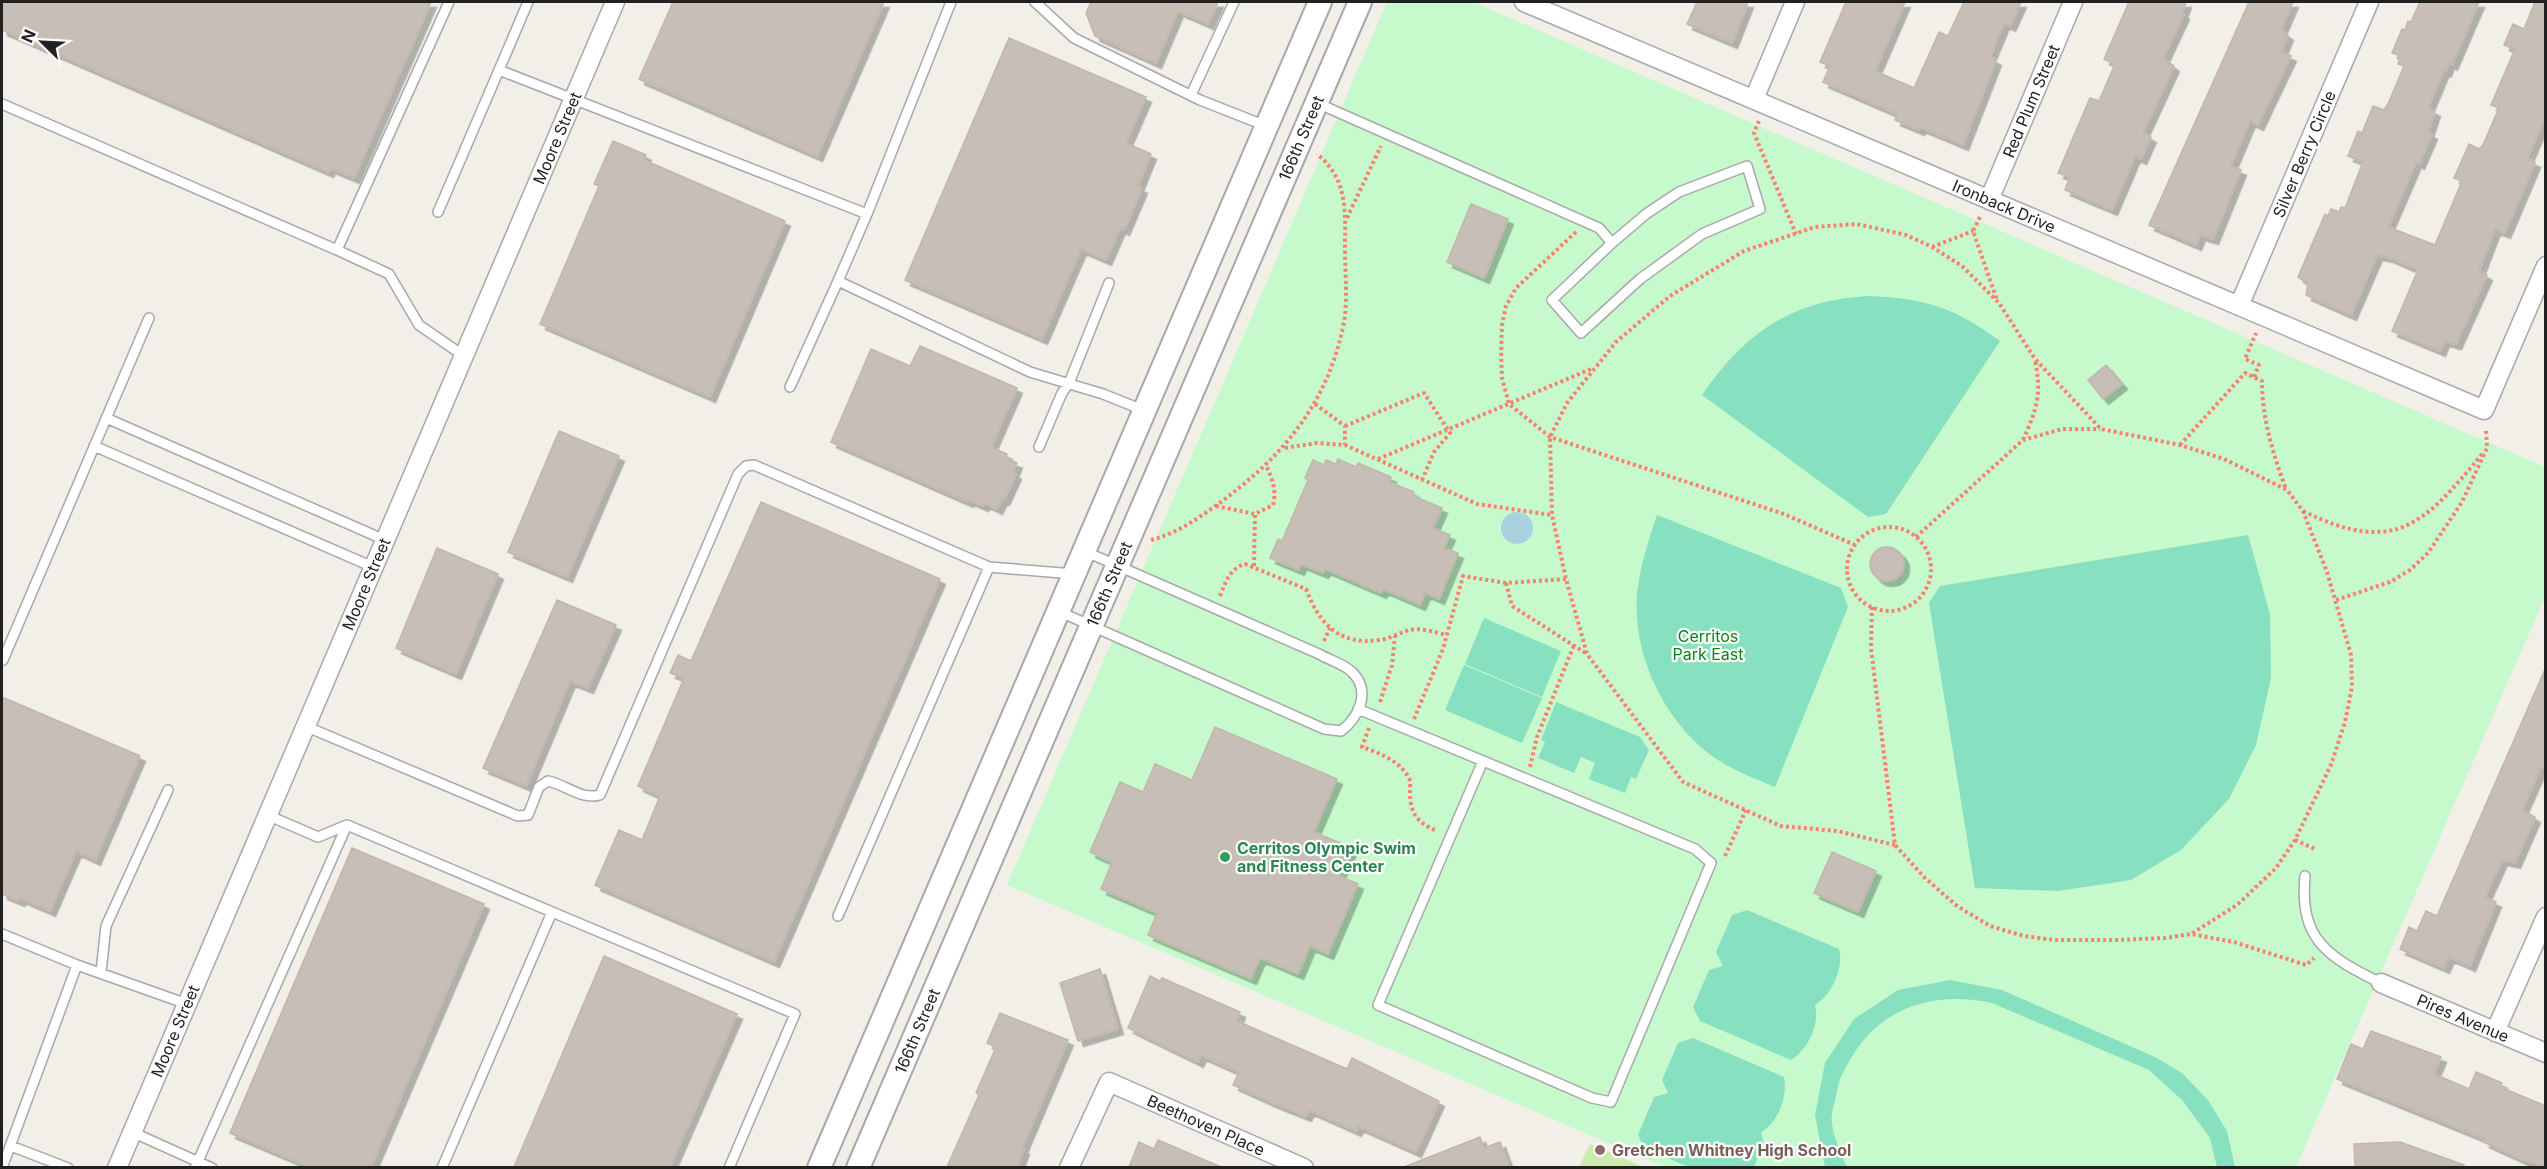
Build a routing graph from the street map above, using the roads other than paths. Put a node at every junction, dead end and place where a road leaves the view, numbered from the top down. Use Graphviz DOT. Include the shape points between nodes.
graph roads {
  1 [pos="449,2"];
  2 [pos="528,2"];
  3 [pos="615,2"];
  4 [pos="951,2"];
  5 [pos="1035,2"];
  6 [pos="1234,2"];
  7 [pos="1320,2"];
  8 [pos="1360,2"];
  9 [pos="1524,2"];
  10 [pos="1795,2"];
  11 [pos="2073,2"];
  12 [pos="2369,2"];
  13 [pos="499,70"];
  14 [pos="1283,88"];
  15 [pos="1191,95"];
  16 [pos="1754,99"];
  17 [pos="573,100"];
  18 [pos="1317,103"];
  19 [pos="2,104"];
  20 [pos="1266,126"];
  21 [pos="1989,200"];
  22 [pos="438,212"];
  23 [pos="867,214"];
  24 [pos="1612,243"];
  25 [pos="337,250"];
  26 [pos="2546,266"];
  27 [pos="838,281"];
  28 [pos="1109,284"];
  29 [pos="2239,306"];
  30 [pos="149,318"];
  31 [pos="464,356"];
  32 [pos="1069,383"];
  33 [pos="790,387"];
  34 [pos="1144,411"];
  35 [pos="106,418"];
  36 [pos="94,446"];
  37 [pos="1039,447"];
  38 [pos="385,540"];
  39 [pos="1084,551"];
  40 [pos="1117,565"];
  41 [pos="373,567"];
  42 [pos="990,567"];
  43 [pos="1074,573"];
  44 [pos="1058,611"];
  45 [pos="1091,626"];
  46 [pos="3,660"];
  47 [pos="1358,709"];
  48 [pos="305,726"];
  49 [pos="1483,761"];
  50 [pos="168,790"];
  51 [pos="267,815"];
  52 [pos="348,825"];
  53 [pos="2305,876"];
  54 [pos="552,912"];
  55 [pos="838,916"];
  56 [pos="2546,917"];
  57 [pos="2,934"];
  58 [pos="77,965"];
  59 [pos="101,972"];
  60 [pos="2381,983"];
  61 [pos="187,1004"];
  62 [pos="2495,1032"];
  63 [pos="2546,1053"];
  64 [pos="132,1132"];
  65 [pos="11,1146"];
  66 [pos="196,1165"];
  67 [pos="2,1167"];
  68 [pos="68,1167"];
  69 [pos="117,1167"];
  70 [pos="212,1167"];
  71 [pos="442,1167"];
  72 [pos="729,1167"];
  73 [pos="819,1167"];
  74 [pos="858,1167"];
  75 [pos="1070,1167"];
  76 [pos="1304,1167"];
  1 -- 25 [label="lane"];
  2 -- 13 [label="lane"];
  3 -- 17 [label="street, Moore Street"];
  4 -- 23 [label="lane"];
  5 -- 15 [label="lane" via="1074,38"];
  6 -- 15 [label="lane"];
  7 -- 14 [label="street"];
  8 -- 18 [label="street, 166th Street"];
  9 -- 16 [label="street, Ironback Drive"];
  10 -- 16 [label="street"];
  11 -- 21 [label="street, Red Plum Street"];
  12 -- 29 [label="street, Silver Berry Circle"];
  13 -- 17 [label="lane"];
  13 -- 22 [label="lane"];
  14 -- 18 [label="street"];
  14 -- 20 [label="street"];
  15 -- 20 [label="lane"];
  16 -- 21 [label="street, Ironback Drive"];
  17 -- 23 [label="lane"];
  17 -- 31 [label="street, Moore Street"];
  18 -- 24 [label="lane" via="1588,222"];
  18 -- 40 [label="street, 166th Street"];
  19 -- 25 [label="lane"];
  20 -- 34 [label="street"];
  21 -- 29 [label="street, Ironback Drive"];
  23 -- 27 [label="lane"];
  24 -- 24 [label="lane" via="1552,300 1581,333 1640,279 1702,234 1760,209 1747,166 1679,192"];
  25 -- 31 [label="lane" via="389,274 420,325"];
  26 -- 29 [label="street, Ironback Drive" via="2484,411"];
  27 -- 32 [label="lane" via="1030,372"];
  27 -- 33 [label="lane"];
  28 -- 32 [label="lane"];
  30 -- 35 [label="lane"];
  31 -- 38 [label="street, Moore Street"];
  32 -- 34 [label="lane"];
  32 -- 37 [label="lane"];
  34 -- 39 [label="street"];
  35 -- 36 [label="lane"];
  35 -- 38 [label="lane"];
  36 -- 41 [label="lane"];
  36 -- 46 [label="lane"];
  38 -- 41 [label="street, Moore Street"];
  39 -- 40 [label="lane"];
  39 -- 43 [label="street"];
  40 -- 45 [label="street, 166th Street"];
  40 -- 47 [label="lane" via="1352,671 1362,686"];
  41 -- 48 [label="street, Moore Street"];
  42 -- 43 [label="lane"];
  42 -- 48 [label="lane" via="754,465 746,466 738,474 600,795 588,798 548,781 539,787 528,814 518,816"];
  42 -- 55 [label="lane"];
  43 -- 44 [label="street"];
  44 -- 45 [label="lane"];
  44 -- 73 [label="street"];
  45 -- 47 [label="lane" via="1324,729 1341,731 1353,722"];
  45 -- 74 [label="street, 166th Street"];
  47 -- 49 [label="lane"];
  48 -- 51 [label="street, Moore Street"];
  49 -- 49 [label="lane" via="1695,849 1711,863 1611,1102 1592,1098 1378,1005"];
  50 -- 59 [label="lane" via="106,926"];
  51 -- 52 [label="lane" via="318,837"];
  51 -- 61 [label="street, Moore Street"];
  52 -- 54 [label="lane"];
  52 -- 66 [label="lane"];
  53 -- 60 [label="lane" via="2306,916 2322,949"];
  54 -- 71 [label="lane"];
  54 -- 72 [label="lane" via="795,1014"];
  56 -- 62 [label="street"];
  57 -- 58 [label="lane"];
  58 -- 59 [label="lane"];
  58 -- 65 [label="lane"];
  59 -- 61 [label="lane"];
  60 -- 62 [label="street, Pires Avenue"];
  61 -- 64 [label="street, Moore Street"];
  62 -- 63 [label="street, Pires Avenue"];
  64 -- 66 [label="lane"];
  64 -- 69 [label="street, Moore Street"];
  65 -- 67 [label="lane"];
  65 -- 68 [label="lane"];
  66 -- 70 [label="lane"];
  75 -- 76 [label="street, Beethoven Place" via="1109,1082"];
}
